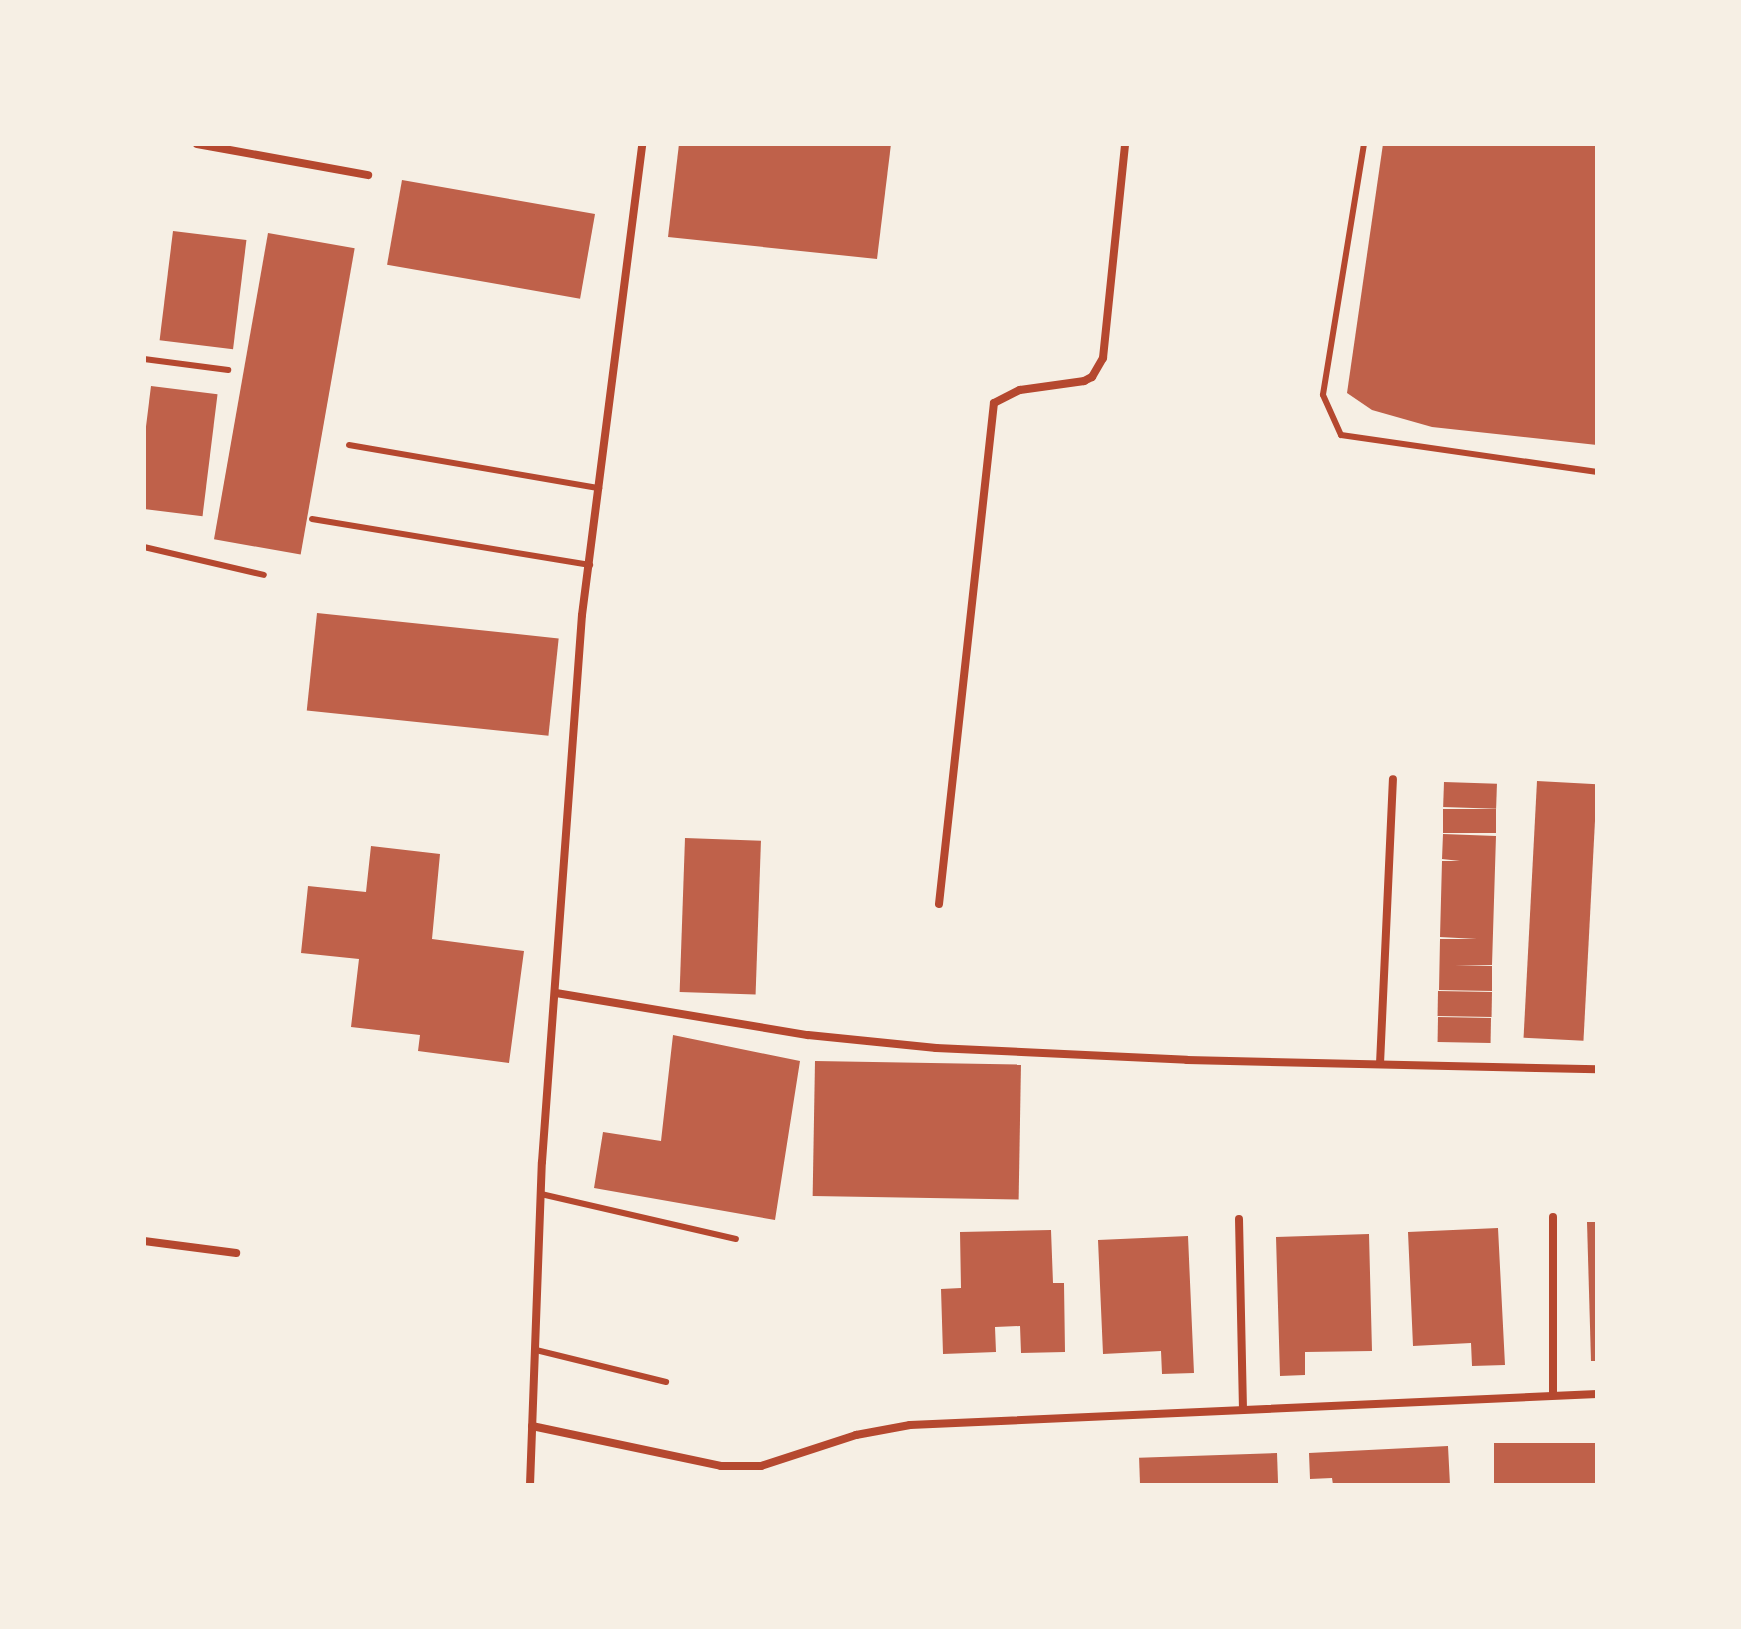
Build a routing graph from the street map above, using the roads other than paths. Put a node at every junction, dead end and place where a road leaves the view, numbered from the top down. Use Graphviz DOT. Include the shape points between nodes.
graph roads {
  1 [pos="197,144"];
  2 [pos="642,144"];
  3 [pos="1125,144"];
  4 [pos="1364,144"];
  5 [pos="368,175"];
  6 [pos="144,359"];
  7 [pos="228,370"];
  8 [pos="349,445"];
  9 [pos="1597,472"];
  10 [pos="599,488"];
  11 [pos="312,519"];
  12 [pos="144,547"];
  13 [pos="590,565"];
  14 [pos="264,575"];
  15 [pos="1393,779"];
  16 [pos="939,904"];
  17 [pos="556,993"];
  18 [pos="1380,1064"];
  19 [pos="1597,1069"];
  20 [pos="541,1194"];
  21 [pos="1553,1217"];
  22 [pos="1239,1219"];
  23 [pos="736,1239"];
  24 [pos="144,1241"];
  25 [pos="236,1253"];
  26 [pos="536,1350"];
  27 [pos="666,1382"];
  28 [pos="1553,1394"];
  29 [pos="1597,1394"];
  30 [pos="1243,1409"];
  31 [pos="532,1426"];
  32 [pos="530,1485"];
  1 -- 5 [label="street"];
  2 -- 10 [label="street"];
  3 -- 16 [label="street" via="1103,358 1084,381 1020,390 994,403"];
  4 -- 9 [label="lane" via="1323,395 1341,435"];
  6 -- 7 [label="lane"];
  8 -- 10 [label="lane"];
  10 -- 13 [label="street"];
  11 -- 13 [label="lane"];
  12 -- 14 [label="lane"];
  13 -- 17 [label="street"];
  15 -- 18 [label="street"];
  17 -- 18 [label="street" via="808,1035 936,1048"];
  17 -- 20 [label="street"];
  18 -- 19 [label="street"];
  20 -- 23 [label="lane"];
  20 -- 26 [label="street"];
  21 -- 28 [label="street"];
  22 -- 30 [label="street"];
  24 -- 25 [label="street"];
  26 -- 27 [label="lane"];
  26 -- 31 [label="street"];
  28 -- 29 [label="street"];
  28 -- 30 [label="street"];
  30 -- 31 [label="street" via="910,1425 856,1435 761,1466 721,1466"];
  31 -- 32 [label="street"];
}
